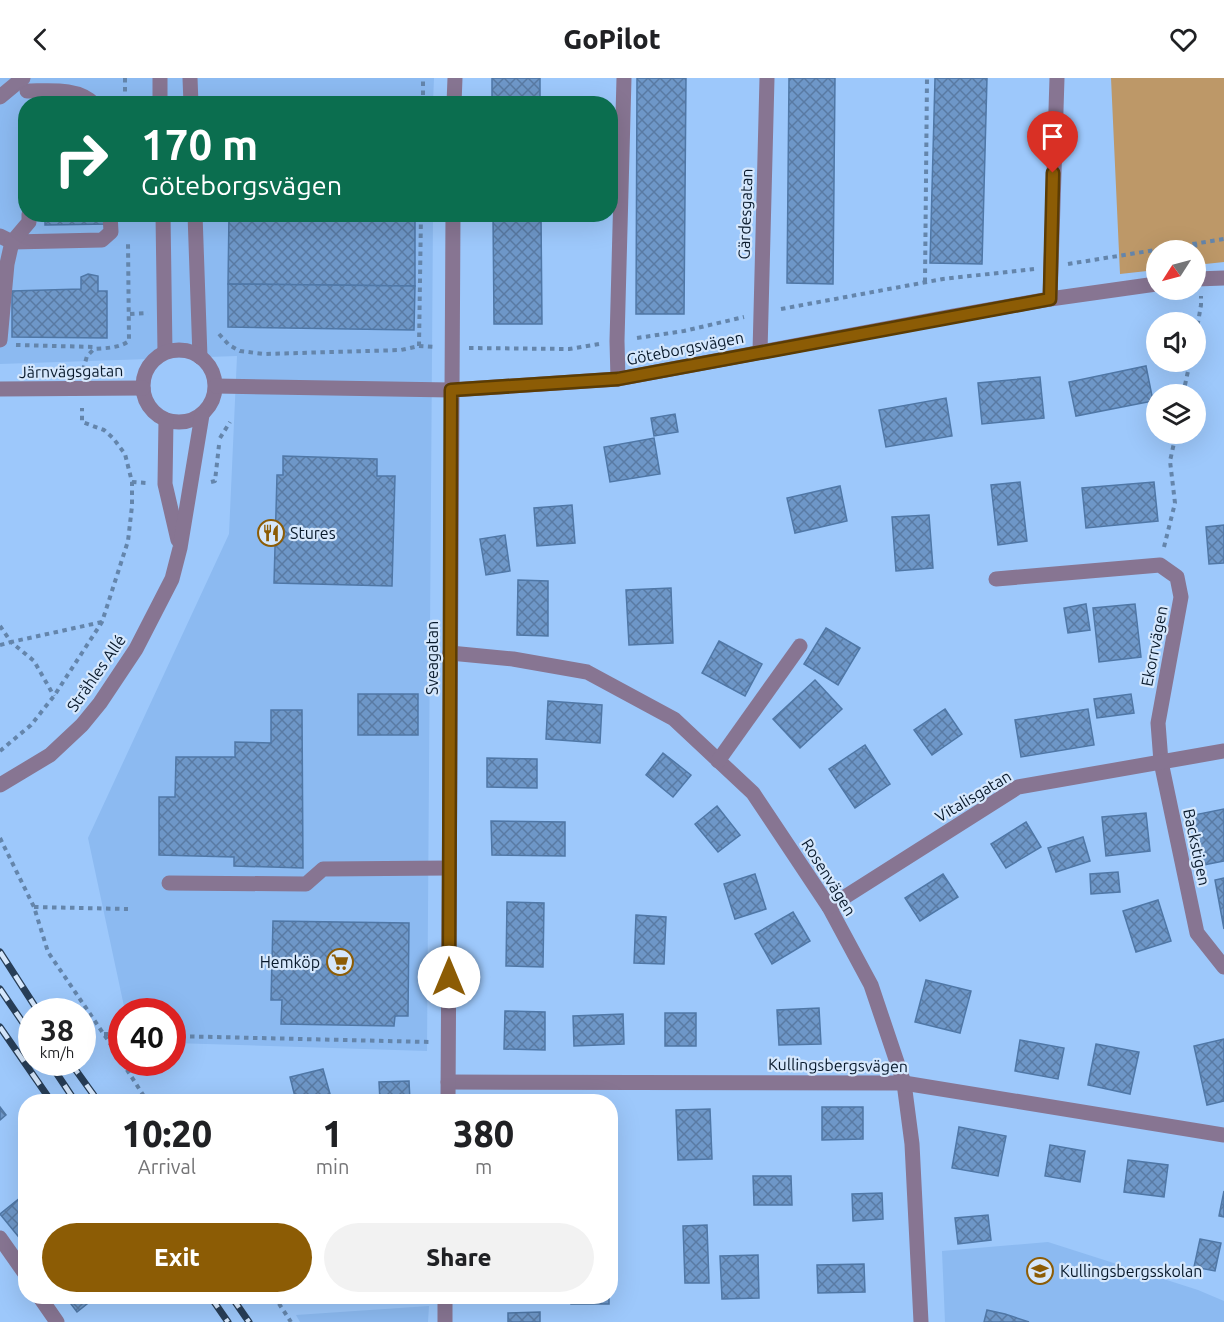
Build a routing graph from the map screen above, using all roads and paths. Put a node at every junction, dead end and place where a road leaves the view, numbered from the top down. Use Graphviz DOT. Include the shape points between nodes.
graph roads {
  1 [pos="124,78"];
  2 [pos="160,78"];
  3 [pos="190,78"];
  4 [pos="423,78"];
  5 [pos="455,78"];
  6 [pos="624,78"];
  7 [pos="767,78"];
  8 [pos="927,78"];
  9 [pos="1057,78"];
  10 [pos="27,88"];
  11 [pos="82,96"];
  12 [pos="125,96"];
  13 [pos="160,96"];
  14 [pos="191,96"];
  15 [pos="423,96"];
  16 [pos="454,96"];
  17 [pos="0,97"];
  18 [pos="29,222"];
  19 [pos="110,222"];
  20 [pos="163,222"];
  21 [pos="195,222"];
  22 [pos="421,222"];
  23 [pos="453,222"];
  24 [pos="128,237"];
  25 [pos="1224,238"];
  26 [pos="6,239"];
  27 [pos="1050,267"];
  28 [pos="1224,278"];
  29 [pos="1206,279"];
  30 [pos="925,282"];
  31 [pos="1146,285"];
  32 [pos="1050,299"];
  33 [pos="199,312"];
  34 [pos="166,313"];
  35 [pos="760,313"];
  36 [pos="130,314"];
  37 [pos="617,341"];
  38 [pos="5,342"];
  39 [pos="419,346"];
  40 [pos="114,348"];
  41 [pos="451,348"];
  42 [pos="165,352"];
  43 [pos="760,352"];
  44 [pos="200,357"];
  45 [pos="618,379"];
  46 [pos="216,386"];
  47 [pos="83,388"];
  48 [pos="143,388"];
  49 [pos="0,389"];
  50 [pos="451,390"];
  51 [pos="202,415"];
  52 [pos="166,420"];
  53 [pos="1174,444"];
  54 [pos="180,548"];
  55 [pos="1160,565"];
  56 [pos="996,579"];
  57 [pos="102,622"];
  58 [pos="0,626"];
  59 [pos="12,642"];
  60 [pos="0,645"];
  61 [pos="800,646"];
  62 [pos="450,653"];
  63 [pos="54,696"];
  64 [pos="0,751"];
  65 [pos="1224,751"];
  66 [pos="718,761"];
  67 [pos="1161,762"];
  68 [pos="0,785"];
  69 [pos="0,838"];
  70 [pos="449,868"];
  71 [pos="169,883"];
  72 [pos="34,907"];
  73 [pos="829,907"];
  74 [pos="128,909"];
  75 [pos="1224,967"];
  76 [pos="104,1034"];
  77 [pos="108,1034"];
  78 [pos="186,1035"];
  79 [pos="108,1040"];
  80 [pos="449,1043"];
  81 [pos="131,1076"];
  82 [pos="448,1082"];
  83 [pos="904,1083"];
  84 [pos="143,1094"];
  85 [pos="448,1094"];
  86 [pos="1224,1135"];
  87 [pos="0,1238"];
  88 [pos="18,1264"];
  89 [pos="45,1304"];
  90 [pos="279,1304"];
  91 [pos="446,1304"];
  92 [pos="57,1322"];
  93 [pos="291,1322"];
  94 [pos="445,1322"];
  95 [pos="921,1322"];
  1 -- 12 [label="path"];
  2 -- 13 [label="street"];
  3 -- 14 [label="street"];
  4 -- 15 [label="path"];
  5 -- 16 [label="street"];
  6 -- 37 [label="street"];
  7 -- 35 [label="street, Gärdesgatan"];
  8 -- 30 [label="path"];
  9 -- 27 [label="street"];
  10 -- 11 [label="street"];
  10 -- 17 [label="street"];
  18 -- 26 [label="street"];
  19 -- 26 [label="street" via="111,231 102,240"];
  20 -- 34 [label="street"];
  21 -- 33 [label="street"];
  22 -- 39 [label="path"];
  23 -- 41 [label="street, Sveagatan"];
  24 -- 36 [label="path"];
  25 -- 27 [label="path"];
  26 -- 38 [label="street"];
  27 -- 30 [label="path"];
  27 -- 32 [label="street"];
  28 -- 29 [label="street"];
  30 -- 35 [label="path"];
  31 -- 32 [label="street, Göteborgsvägen"];
  32 -- 43 [label="street, Göteborgsvägen"];
  33 -- 39 [label="path" via="210,313 222,339 240,351 264,354 401,350"];
  33 -- 44 [label="street"];
  34 -- 36 [label="path"];
  34 -- 42 [label="street"];
  35 -- 37 [label="path" via="684,331"];
  35 -- 43 [label="street, Gärdesgatan"];
  36 -- 40 [label="path" via="129,341"];
  37 -- 41 [label="path" via="569,349"];
  37 -- 45 [label="street"];
  38 -- 40 [label="path"];
  39 -- 41 [label="path"];
  40 -- 47 [label="path" via="94,349 87,356"];
  41 -- 50 [label="street, Sveagatan"];
  42 -- 44 [label="street" via="189,351"];
  42 -- 48 [label="street" via="148,366"];
  43 -- 45 [label="street, Göteborgsvägen"];
  44 -- 46 [label="street" via="208,364"];
  45 -- 50 [label="street, Göteborgsvägen"];
  46 -- 50 [label="street, Göteborgsvägen"];
  46 -- 51 [label="street, Stråhles Allé"];
  47 -- 48 [label="street, Järnvägsgatan"];
  47 -- 49 [label="street, Järnvägsgatan"];
  47 -- 57 [label="path" via="82,422 114,438 125,454 132,482 128,541"];
  48 -- 52 [label="street" via="150,408"];
  50 -- 62 [label="street, Sveagatan"];
  51 -- 52 [label="street" via="178,423"];
  51 -- 54 [label="street, Stråhles Allé"];
  52 -- 54 [label="street, Stråhles Allé" via="165,484"];
  53 -- 55 [label="path" via="1170,461 1175,503"];
  54 -- 68 [label="street, Stråhles Allé" via="172,579 153,618 100,703 50,755"];
  55 -- 56 [label="street"];
  55 -- 67 [label="street, Ekorrvägen" via="1177,577 1181,597 1158,723"];
  57 -- 59 [label="path"];
  57 -- 63 [label="path"];
  58 -- 59 [label="path"];
  59 -- 60 [label="path"];
  59 -- 63 [label="path" via="34,661"];
  61 -- 66 [label="street"];
  62 -- 66 [label="street, Rosenvägen" via="587,672 674,719"];
  62 -- 70 [label="street, Sveagatan"];
  63 -- 64 [label="path" via="31,725"];
  65 -- 67 [label="street, Vitalisgatan"];
  66 -- 73 [label="street, Rosenvägen" via="753,794"];
  67 -- 73 [label="street, Vitalisgatan" via="1018,787"];
  67 -- 75 [label="street, Backstigen" via="1197,933"];
  69 -- 72 [label="path"];
  70 -- 71 [label="street" via="323,869 306,884"];
  70 -- 80 [label="street, Sveagatan"];
  72 -- 74 [label="path"];
  72 -- 76 [label="path" via="48,952"];
  73 -- 83 [label="street, Rosenvägen" via="871,985"];
  76 -- 77 [label="path"];
  76 -- 79 [label="path"];
  78 -- 80 [label="path"];
  80 -- 82 [label="street, Sveagatan"];
  81 -- 84 [label="path"];
  82 -- 83 [label="street, Kullingsbergsvägen"];
  82 -- 85 [label="street, Sveagatan"];
  83 -- 86 [label="street, Kullingsbergsvägen"];
  83 -- 95 [label="street, Rosenvägen" via="912,1144"];
  87 -- 88 [label="street"];
  89 -- 92 [label="street"];
  90 -- 93 [label="path"];
  91 -- 94 [label="street"];
}
